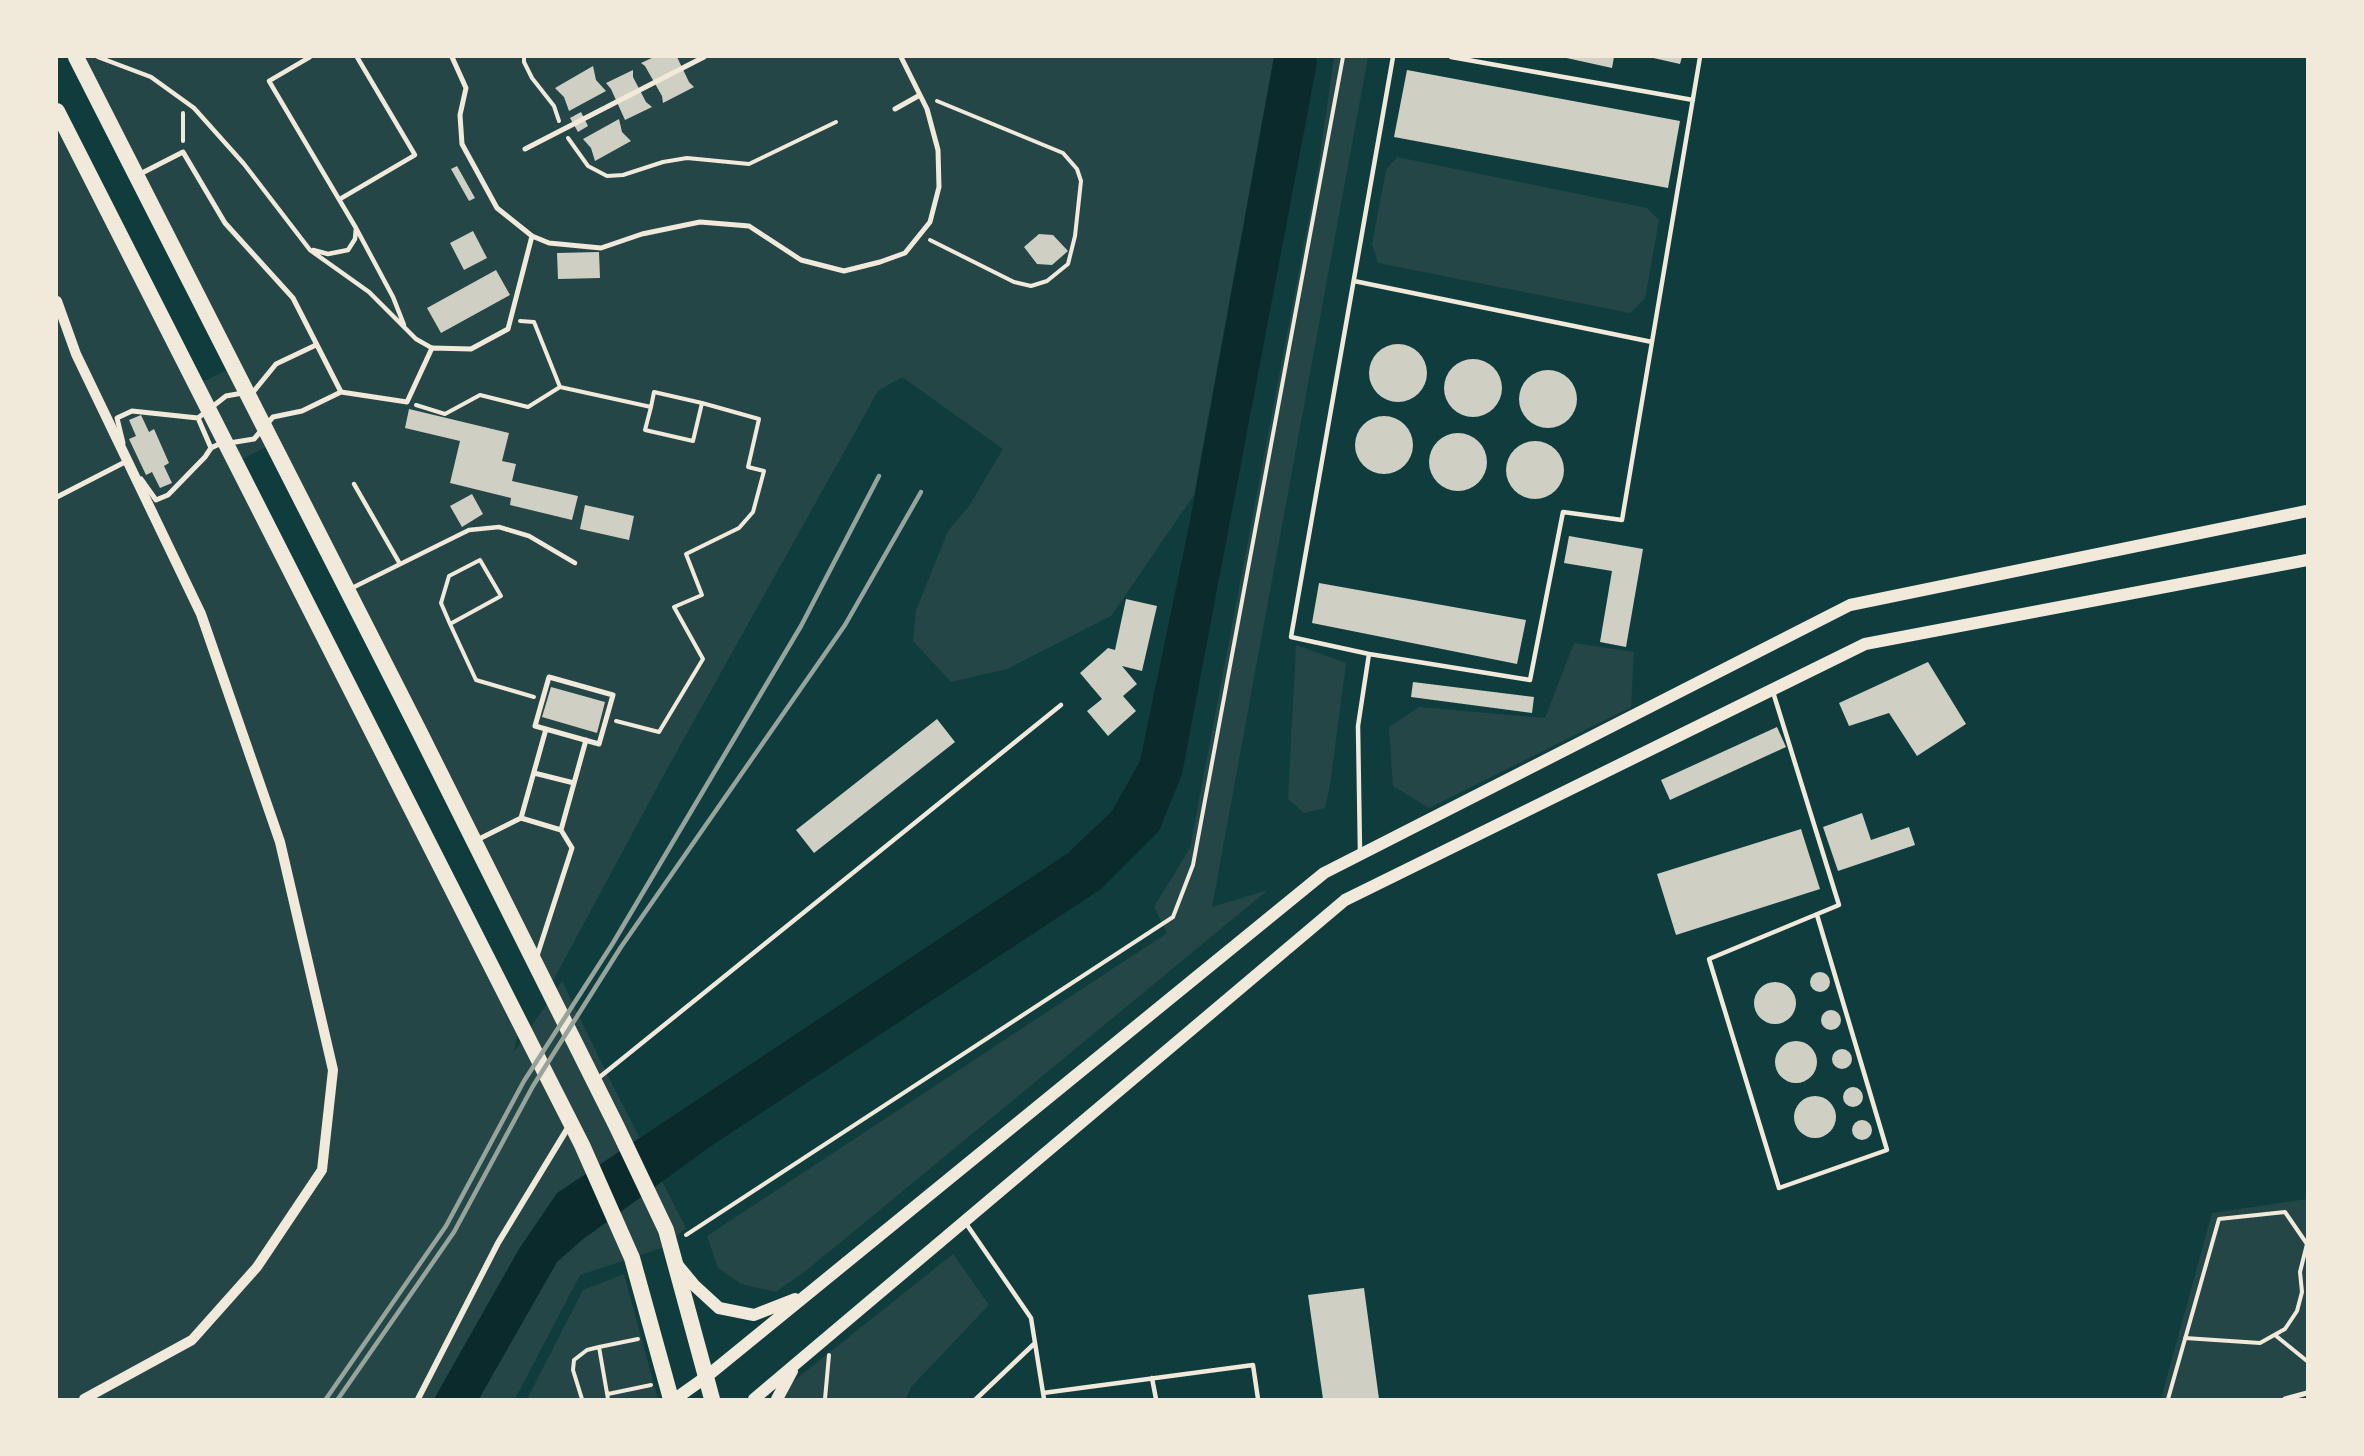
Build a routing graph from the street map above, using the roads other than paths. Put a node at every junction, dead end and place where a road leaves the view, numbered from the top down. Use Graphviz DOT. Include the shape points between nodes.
graph roads {
  1 [pos="76,57"];
  2 [pos="98,57"];
  3 [pos="310,57"];
  4 [pos="357,57"];
  5 [pos="452,57"];
  6 [pos="704,57"];
  7 [pos="901,57"];
  8 [pos="1394,57"];
  9 [pos="1451,57"];
  10 [pos="1700,57"];
  11 [pos="920,94"];
  12 [pos="1693,100"];
  13 [pos="895,110"];
  14 [pos="58,114"];
  15 [pos="525,149"];
  16 [pos="137,175"];
  17 [pos="340,200"];
  18 [pos="356,228"];
  19 [pos="532,236"];
  20 [pos="310,250"];
  21 [pos="1354,281"];
  22 [pos="57,300"];
  23 [pos="405,327"];
  24 [pos="1652,342"];
  25 [pos="316,345"];
  26 [pos="432,348"];
  27 [pos="341,392"];
  28 [pos="198,418"];
  29 [pos="211,448"];
  30 [pos="128,461"];
  31 [pos="354,484"];
  32 [pos="57,497"];
  33 [pos="2307,511"];
  34 [pos="2307,560"];
  35 [pos="575,563"];
  36 [pos="400,564"];
  37 [pos="347,590"];
  38 [pos="1369,654"];
  39 [pos="1773,689"];
  40 [pos="1061,705"];
  41 [pos="546,729"];
  42 [pos="586,740"];
  43 [pos="534,772"];
  44 [pos="574,783"];
  45 [pos="521,818"];
  46 [pos="561,830"];
  47 [pos="474,842"];
  48 [pos="1360,855"];
  49 [pos="1817,915"];
  50 [pos="534,964"];
  51 [pos="594,1081"];
  52 [pos="571,1122"];
  53 [pos="964,1222"];
  54 [pos="672,1253"];
  55 [pos="807,1294"];
  56 [pos="1035,1343"];
  57 [pos="795,1364"];
  58 [pos="706,1377"];
  59 [pos="1152,1378"];
  60 [pos="2307,1393"];
  61 [pos="1043,1396"];
  62 [pos="84,1399"];
  63 [pos="418,1399"];
  64 [pos="673,1399"];
  65 [pos="712,1399"];
  66 [pos="754,1399"];
  67 [pos="777,1399"];
  68 [pos="976,1399"];
  69 [pos="1156,1399"];
  70 [pos="1258,1399"];
  71 [pos="2285,1399"];
  1 -- 16 [label="highway"];
  2 -- 20 [label="lane" via="151,77 194,108 244,164"];
  3 -- 17 [label="lane" via="269,81"];
  4 -- 17 [label="lane" via="415,155"];
  5 -- 19 [label="street" via="466,88 460,115 462,144 497,208"];
  6 -- 15 [label="street"];
  7 -- 11 [label="street"];
  8 -- 21 [label="lane"];
  9 -- 12 [label="lane"];
  10 -- 12 [label="lane"];
  11 -- 13 [label="street"];
  11 -- 19 [label="street" via="938,150 939,187 930,222 904,253 880,262 844,271 801,260 749,226 700,222 642,234 601,248 549,243"];
  12 -- 24 [label="lane"];
  14 -- 52 [label="highway"];
  16 -- 25 [label="street" via="183,152 225,223 293,298"];
  16 -- 37 [label="highway"];
  17 -- 18 [label="lane"];
  18 -- 20 [label="lane" via="348,250 328,254"];
  18 -- 23 [label="lane"];
  19 -- 26 [label="street" via="508,329 471,349"];
  20 -- 23 [label="lane" via="369,292"];
  21 -- 24 [label="lane"];
  21 -- 38 [label="lane" via="1291,637"];
  22 -- 30 [label="street" via="76,354"];
  23 -- 26 [label="lane"];
  24 -- 38 [label="lane" via="1622,520 1563,512 1530,680"];
  25 -- 27 [label="street"];
  25 -- 28 [label="street" via="276,364 254,391 226,396"];
  26 -- 27 [label="street" via="407,402"];
  27 -- 29 [label="street" via="303,411 273,417 254,439"];
  28 -- 29 [label="street"];
  28 -- 30 [label="street" via="132,411 117,418"];
  29 -- 30 [label="street" via="168,495 156,500"];
  30 -- 32 [label="street"];
  30 -- 62 [label="street" via="201,614 280,842 333,1070 322,1170 257,1267 192,1340"];
  31 -- 36 [label="lane"];
  33 -- 48 [label="main road" via="1850,606"];
  34 -- 39 [label="main road" via="1865,644"];
  35 -- 36 [label="lane" via="529,536 499,527 469,530"];
  36 -- 37 [label="lane"];
  37 -- 47 [label="highway"];
  38 -- 48 [label="lane" via="1358,726"];
  39 -- 49 [label="lane" via="1839,904"];
  39 -- 53 [label="main road" via="1345,900"];
  40 -- 51 [label="lane"];
  41 -- 42 [label="street"];
  41 -- 42 [label="street" via="536,726 549,677 613,695 599,744"];
  41 -- 43 [label="street"];
  42 -- 44 [label="street"];
  43 -- 44 [label="street"];
  43 -- 45 [label="street"];
  44 -- 46 [label="street"];
  45 -- 46 [label="street"];
  45 -- 47 [label="street"];
  46 -- 50 [label="street" via="572,848"];
  47 -- 50 [label="highway"];
  48 -- 55 [label="main road" via="1324,873"];
  49 -- 49 [label="lane" via="1709,959 1779,1188 1887,1150"];
  50 -- 51 [label="highway"];
  51 -- 54 [label="highway" via="666,1228"];
  52 -- 63 [label="street" via="498,1243"];
  52 -- 64 [label="highway" via="632,1258"];
  53 -- 56 [label="lane" via="1031,1318"];
  53 -- 57 [label="main road"];
  54 -- 55 [label="main road" via="695,1286 719,1308 754,1316"];
  54 -- 58 [label="highway"];
  55 -- 58 [label="main road"];
  56 -- 61 [label="lane"];
  56 -- 68 [label="lane"];
  57 -- 66 [label="main road"];
  57 -- 67 [label="main road"];
  58 -- 64 [label="main road"];
  58 -- 65 [label="highway"];
  59 -- 61 [label="lane"];
  59 -- 69 [label="lane"];
  59 -- 70 [label="lane" via="1253,1365"];
  60 -- 71 [label="street"];
}
